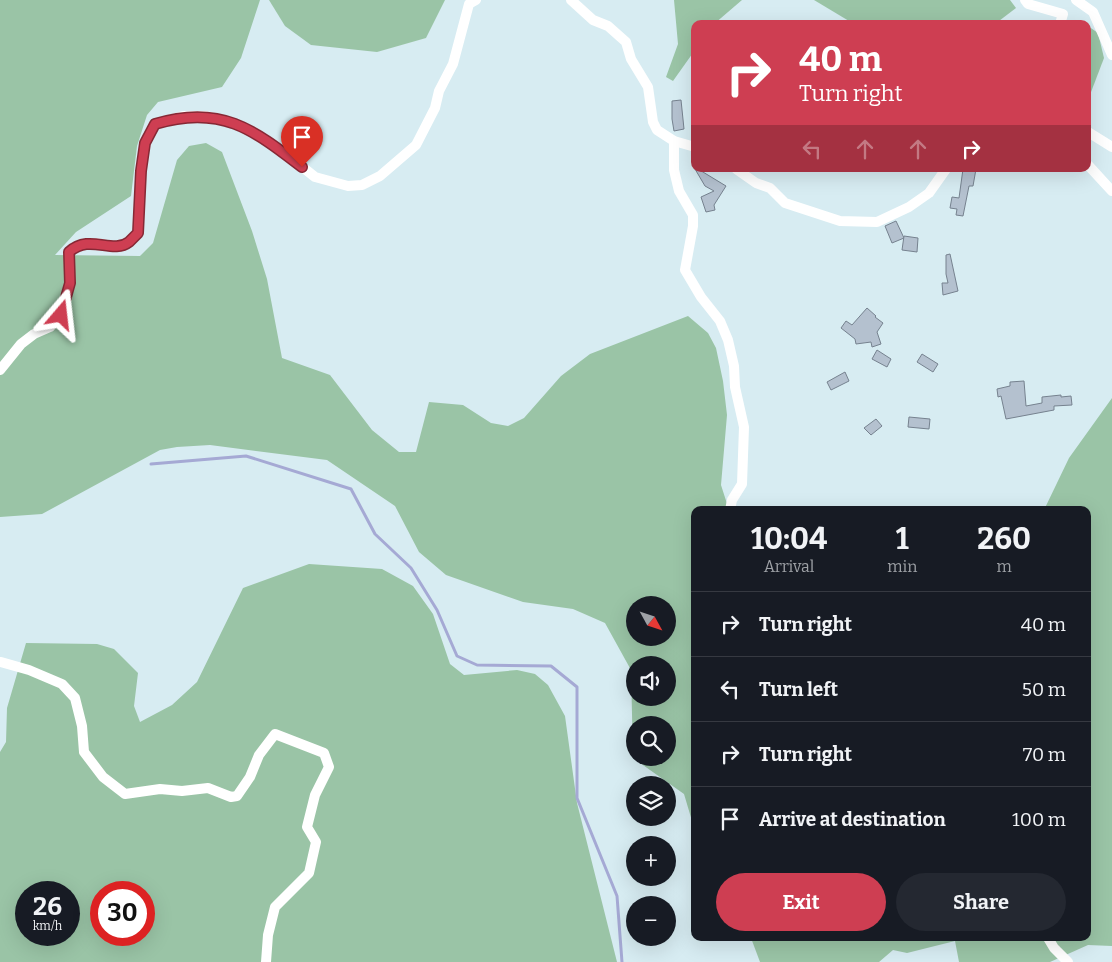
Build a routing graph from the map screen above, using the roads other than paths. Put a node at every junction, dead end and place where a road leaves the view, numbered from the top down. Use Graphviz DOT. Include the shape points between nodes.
graph roads {
  1 [pos="476,0"];
  2 [pos="571,0"];
  3 [pos="1025,0"];
  4 [pos="1076,0"];
  5 [pos="1061,20"];
  6 [pos="1112,55"];
  7 [pos="1091,134"];
  8 [pos="674,141"];
  9 [pos="691,146"];
  10 [pos="1112,147"];
  11 [pos="1091,168"];
  12 [pos="740,172"];
  13 [pos="944,172"];
  14 [pos="1112,191"];
  15 [pos="0,370"];
  16 [pos="731,506"];
  17 [pos="0,663"];
  18 [pos="1050,941"];
  19 [pos="266,962"];
  20 [pos="1068,962"];
  1 -- 15 [label="street" via="469,4 453,64 416,144 380,176 362,186 348,186 315,177 254,132 227,121 184,116 155,124 145,143 138,233 128,243 114,247 97,243 74,247 69,252 70,283 61,315 50,327 21,344"];
  2 -- 8 [label="street" via="593,20 608,26 626,42 630,59 648,87 653,122 657,130"];
  3 -- 5 [label="street" via="1028,4 1063,14"];
  4 -- 6 [label="street" via="1093,12"];
  7 -- 10 [label="street"];
  8 -- 9 [label="street"];
  8 -- 16 [label="street" via="674,170 679,191 693,215 685,270 720,321 728,340 743,420 742,484"];
  11 -- 14 [label="street"];
  12 -- 13 [label="street" via="770,188 785,202 840,221 877,222 929,193"];
  17 -- 19 [label="street" via="29,670 62,684 75,698 84,752 103,777 125,794 208,788 231,797 237,796 259,755 275,734 324,753 329,768 315,795 307,826 316,842 308,873 275,907"];
  18 -- 20 [label="street"];
}
